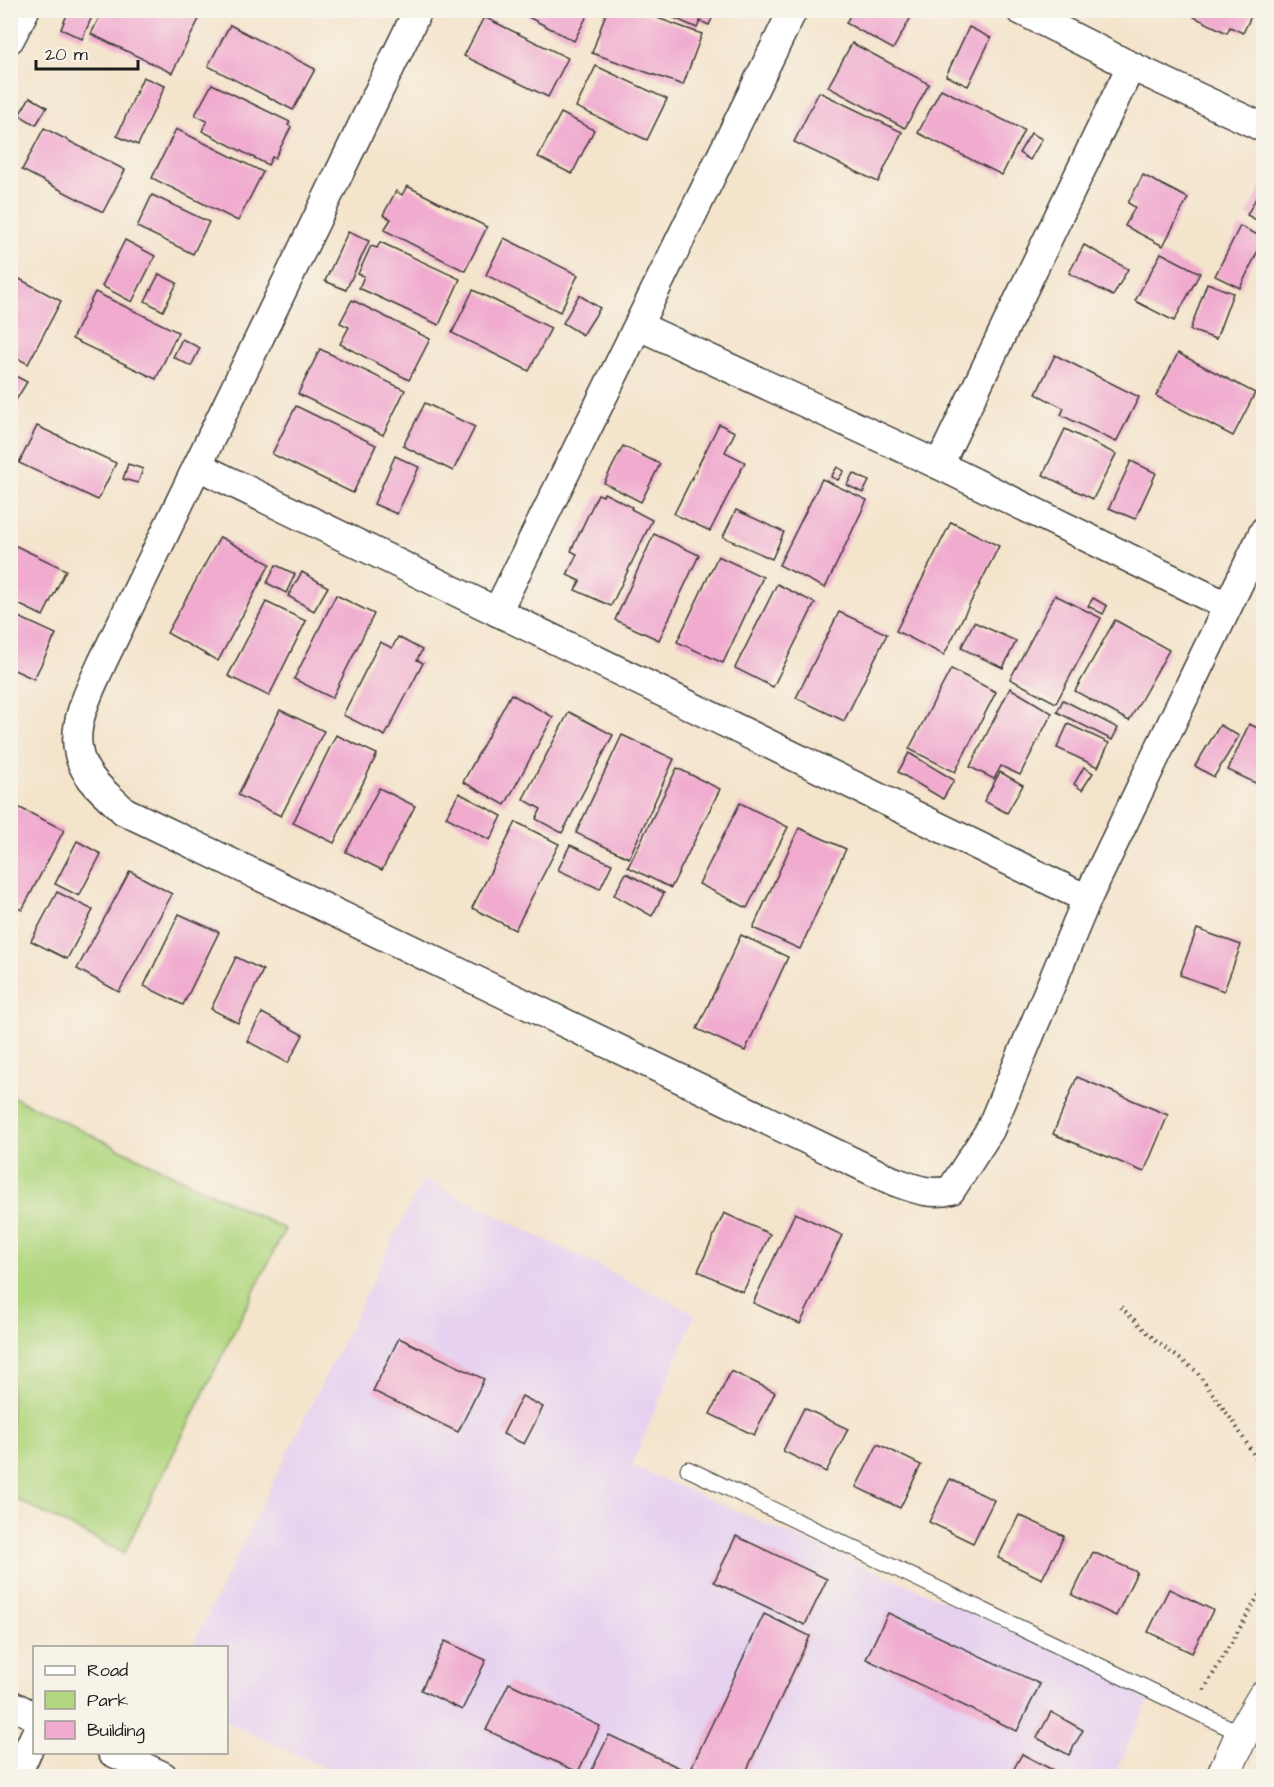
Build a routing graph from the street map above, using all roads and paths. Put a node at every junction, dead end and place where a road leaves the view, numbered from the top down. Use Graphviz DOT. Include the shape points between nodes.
graph roads {
  1 [pos="25,10"];
  2 [pos="418,10"];
  3 [pos="793,10"];
  4 [pos="1020,10"];
  5 [pos="10,39"];
  6 [pos="1131,66"];
  7 [pos="1263,128"];
  8 [pos="639,326"];
  9 [pos="939,465"];
  10 [pos="198,466"];
  11 [pos="1263,531"];
  12 [pos="1227,606"];
  13 [pos="497,612"];
  14 [pos="1087,899"];
  15 [pos="1121,1307"];
  16 [pos="688,1469"];
  17 [pos="1263,1471"];
  18 [pos="1263,1586"];
  19 [pos="1263,1697"];
  20 [pos="10,1704"];
  21 [pos="1193,1710"];
  22 [pos="33,1716"];
  23 [pos="1242,1734"];
  24 [pos="33,1739"];
  25 [pos="116,1754"];
  26 [pos="16,1776"];
  27 [pos="163,1776"];
  28 [pos="1223,1776"];
  1 -- 5 [label="street"];
  2 -- 10 [label="street"];
  3 -- 8 [label="street"];
  4 -- 6 [label="street"];
  6 -- 7 [label="street"];
  6 -- 9 [label="street"];
  8 -- 9 [label="street"];
  8 -- 13 [label="street"];
  9 -- 12 [label="street"];
  10 -- 13 [label="street"];
  10 -- 14 [label="street" via="79,715 77,747 87,773 124,812 892,1181 925,1192 951,1190 990,1130"];
  11 -- 12 [label="street"];
  12 -- 14 [label="street"];
  13 -- 14 [label="street"];
  15 -- 17 [label="path" via="1156,1341 1196,1371"];
  16 -- 21 [label="lane"];
  18 -- 21 [label="path"];
  19 -- 23 [label="street"];
  20 -- 22 [label="street"];
  21 -- 23 [label="lane"];
  23 -- 28 [label="street"];
  24 -- 26 [label="street"];
  25 -- 27 [label="street"];
}
